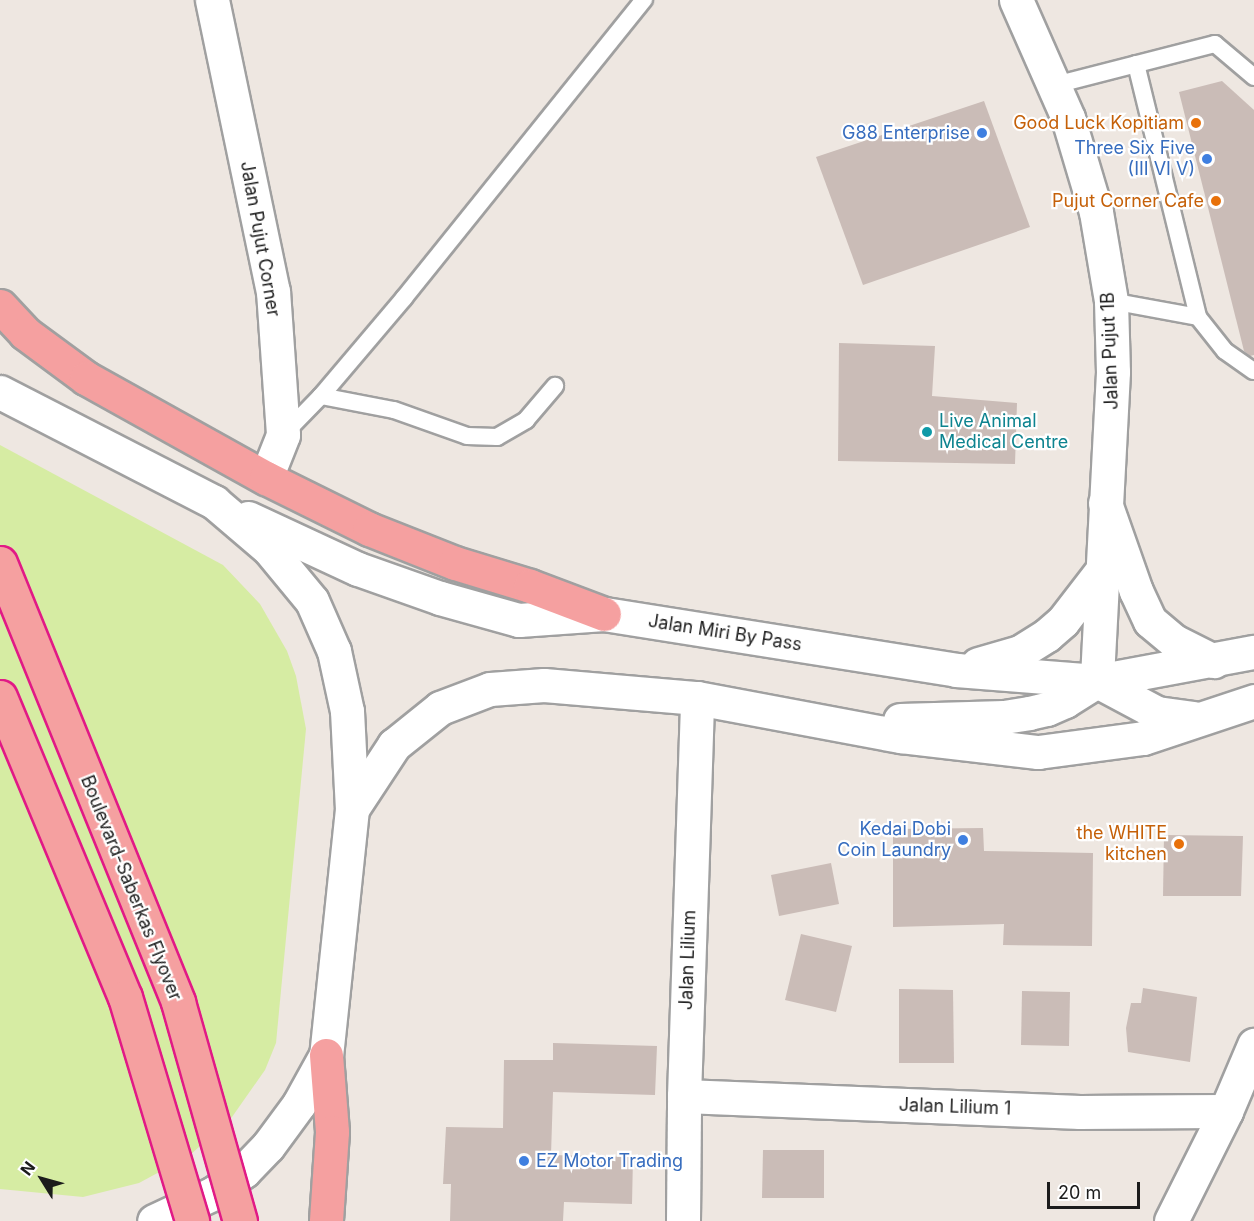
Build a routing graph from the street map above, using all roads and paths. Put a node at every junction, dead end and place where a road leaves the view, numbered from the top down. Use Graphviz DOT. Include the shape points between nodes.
graph roads {
  1 [pos="212,0"];
  2 [pos="644,0"];
  3 [pos="1016,0"];
  4 [pos="1136,64"];
  5 [pos="1254,77"];
  6 [pos="1055,85"];
  7 [pos="1111,302"];
  8 [pos="0,306"];
  9 [pos="1198,317"];
  10 [pos="1254,371"];
  11 [pos="555,386"];
  12 [pos="0,392"];
  13 [pos="321,396"];
  14 [pos="283,435"];
  15 [pos="266,477"];
  16 [pos="214,502"];
  17 [pos="1105,503"];
  18 [pos="0,563"];
  19 [pos="1103,569"];
  20 [pos="604,614"];
  21 [pos="1254,652"];
  22 [pos="1214,661"];
  23 [pos="956,670"];
  24 [pos="1097,681"];
  25 [pos="0,697"];
  26 [pos="697,698"];
  27 [pos="1254,701"];
  28 [pos="1196,718"];
  29 [pos="848,724"];
  30 [pos="352,809"];
  31 [pos="1254,1045"];
  32 [pos="326,1055"];
  33 [pos="684,1096"];
  34 [pos="1226,1111"];
  35 [pos="154,1221"];
  36 [pos="192,1221"];
  37 [pos="240,1221"];
  38 [pos="326,1221"];
  39 [pos="684,1221"];
  40 [pos="1171,1221"];
  1 -- 14 [label="street, Jalan Pujut Corner" via="273,291"];
  2 -- 13 [label="lane"];
  3 -- 6 [label="street, Jalan Pujut 1B"];
  4 -- 5 [label="lane" via="1215,44"];
  4 -- 6 [label="lane"];
  4 -- 9 [label="lane"];
  6 -- 7 [label="street, Jalan Pujut 1B" via="1096,212"];
  7 -- 9 [label="lane"];
  7 -- 17 [label="street, Jalan Pujut 1B" via="1113,372"];
  8 -- 15 [label="highway" via="25,333 86,378"];
  9 -- 10 [label="lane" via="1225,351"];
  11 -- 13 [label="lane" via="526,420 497,437 467,436 394,410"];
  12 -- 16 [label="street"];
  13 -- 14 [label="lane"];
  14 -- 15 [label="street, Jalan Pujut Corner"];
  15 -- 20 [label="highway" via="380,533"];
  16 -- 20 [label="street, Jalan Miri By Pass" via="358,569 441,598 519,620"];
  16 -- 30 [label="street" via="268,549 312,601 334,651 347,711"];
  17 -- 19 [label="street, Jalan Pujut 1B"];
  17 -- 22 [label="street" via="1150,621 1174,641"];
  18 -- 37 [label="highway, Boulevard-Saberkas Flyover, bridge" via="178,1002"];
  19 -- 23 [label="street" via="1063,621 1047,635 1020,652"];
  19 -- 24 [label="street, Jalan Pujut 1B"];
  20 -- 23 [label="street, Jalan Miri By Pass"];
  21 -- 22 [label="street, Jalan Miri By Pass"];
  22 -- 24 [label="street, Jalan Miri By Pass"];
  23 -- 24 [label="street, Jalan Miri By Pass"];
  24 -- 28 [label="street" via="1157,713"];
  24 -- 29 [label="street" via="1065,701 1029,713"];
  25 -- 36 [label="highway, bridge" via="124,997"];
  26 -- 29 [label="street"];
  26 -- 30 [label="street" via="544,685 490,689 440,708 394,745"];
  26 -- 33 [label="street, Jalan Lilium"];
  27 -- 28 [label="street"];
  28 -- 29 [label="street" via="1143,738 1038,752 901,736"];
  30 -- 32 [label="street"];
  31 -- 34 [label="street"];
  32 -- 35 [label="street" via="299,1104 244,1171 214,1192"];
  32 -- 38 [label="highway" via="332,1132"];
  33 -- 34 [label="street, Jalan Lilium 1" via="1080,1112"];
  33 -- 39 [label="street, Jalan Lilium"];
  34 -- 40 [label="street"];
}
